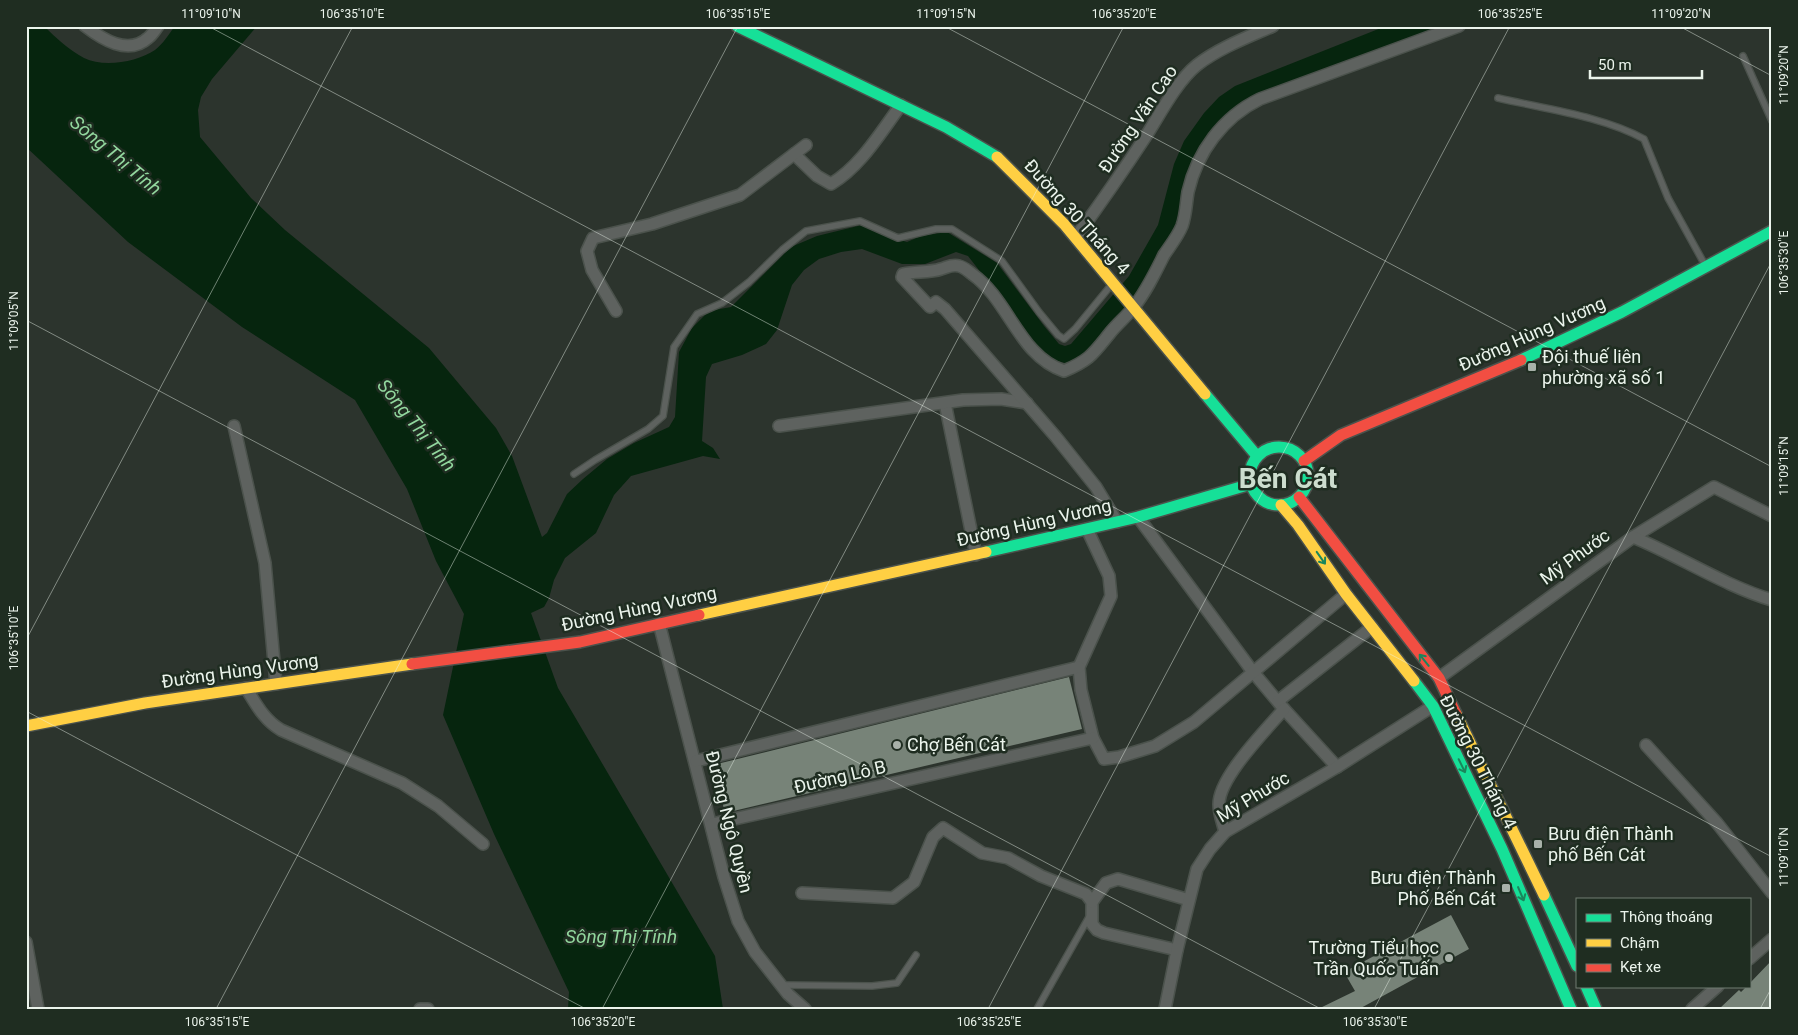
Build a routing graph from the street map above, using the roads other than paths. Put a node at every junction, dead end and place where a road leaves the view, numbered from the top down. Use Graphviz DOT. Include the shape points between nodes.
graph roads {
  1 [pos="84,26"];
  2 [pos="158,26"];
  3 [pos="737,26"];
  4 [pos="1272,26"];
  5 [pos="1458,26"];
  6 [pos="1743,56"];
  7 [pos="1498,98"];
  8 [pos="900,105"];
  9 [pos="1772,120"];
  10 [pos="806,145"];
  11 [pos="794,154"];
  12 [pos="1772,230"];
  13 [pos="1076,237"];
  14 [pos="1706,267"];
  15 [pos="1115,284"];
  16 [pos="1133,306"];
  17 [pos="616,311"];
  18 [pos="945,403"];
  19 [pos="1027,404"];
  20 [pos="234,426"];
  21 [pos="778,426"];
  22 [pos="1257,456"];
  23 [pos="1304,461"];
  24 [pos="574,474"];
  25 [pos="1251,484"];
  26 [pos="1299,497"];
  27 [pos="1281,505"];
  28 [pos="1772,516"];
  29 [pos="1138,517"];
  30 [pos="1117,522"];
  31 [pos="1087,528"];
  32 [pos="1325,531"];
  33 [pos="1633,537"];
  34 [pos="1309,541"];
  35 [pos="976,555"];
  36 [pos="1346,594"];
  37 [pos="1772,600"];
  38 [pos="659,623"];
  39 [pos="1372,627"];
  40 [pos="1079,667"];
  41 [pos="1253,672"];
  42 [pos="1439,678"];
  43 [pos="276,684"];
  44 [pos="246,688"];
  45 [pos="1281,705"];
  46 [pos="1433,706"];
  47 [pos="26,726"];
  48 [pos="1093,738"];
  49 [pos="1646,745"];
  50 [pos="696,761"];
  51 [pos="1337,767"];
  52 [pos="712,824"];
  53 [pos="1225,832"];
  54 [pos="1519,842"];
  55 [pos="483,844"];
  56 [pos="1502,849"];
  57 [pos="802,893"];
  58 [pos="1772,893"];
  59 [pos="1189,900"];
  60 [pos="1092,908"];
  61 [pos="1772,939"];
  62 [pos="26,942"];
  63 [pos="1177,950"];
  64 [pos="916,955"];
  65 [pos="1750,958"];
  66 [pos="1576,964"];
  67 [pos="781,985"];
  68 [pos="1587,988"];
  69 [pos="1716,988"];
  70 [pos="38,1009"];
  71 [pos="420,1009"];
  72 [pos="428,1009"];
  73 [pos="805,1009"];
  74 [pos="1037,1009"];
  75 [pos="1165,1009"];
  76 [pos="1571,1009"];
  77 [pos="1596,1009"];
  78 [pos="1692,1009"];
  1 -- 2 [label="street" via="119,46 134,46 147,39"];
  3 -- 8 [label="main road, Đường 30 Tháng 4"];
  4 -- 13 [label="street, Đường Văn Cao" via="1213,55 1190,72"];
  5 -- 16 [label="street" via="1268,96 1235,114 1214,135 1199,162 1188,192 1182,226"];
  6 -- 9 [label="lane"];
  7 -- 14 [label="lane" via="1581,117 1633,132 1644,139 1668,198"];
  8 -- 11 [label="street" via="868,150 831,184 817,176"];
  8 -- 13 [label="main road, Đường 30 Tháng 4" via="999,158"];
  10 -- 11 [label="street"];
  11 -- 17 [label="street" via="740,195 652,224 593,238 587,251 592,270"];
  12 -- 14 [label="main road, Đường Hùng Vương"];
  13 -- 15 [label="main road, Đường 30 Tháng 4"];
  14 -- 23 [label="main road, Đường Hùng Vương" via="1533,354 1341,435"];
  15 -- 16 [label="main road, Đường 30 Tháng 4"];
  15 -- 24 [label="lane" via="1064,339 1039,312 1002,261 952,229 936,229 898,238 860,221 806,231 722,303 697,314 674,347 663,416 648,430"];
  16 -- 19 [label="street" via="1096,351 1084,362 1064,371 1040,358 996,297 961,266 903,274 902,277 930,306 936,302 945,309"];
  16 -- 22 [label="main road, Đường 30 Tháng 4"];
  18 -- 19 [label="street" via="1001,398"];
  18 -- 21 [label="street"];
  18 -- 35 [label="street"];
  19 -- 30 [label="street" via="1096,487"];
  20 -- 43 [label="street" via="265,563"];
  22 -- 23 [label="main road" via="1264,450 1282,447 1290,449"];
  22 -- 25 [label="main road" via="1252,464"];
  23 -- 26 [label="main road" via="1308,480"];
  25 -- 27 [label="main road" via="1262,500"];
  25 -- 29 [label="main road, Đường Hùng Vương"];
  26 -- 27 [label="main road"];
  26 -- 32 [label="main road, Đường 30 Tháng 4"];
  27 -- 34 [label="main road, Đường 30 Tháng 4"];
  28 -- 33 [label="street" via="1714,487"];
  29 -- 30 [label="main road, Đường Hùng Vương"];
  29 -- 41 [label="street"];
  30 -- 31 [label="main road, Đường Hùng Vương"];
  31 -- 35 [label="main road, Đường Hùng Vương"];
  31 -- 40 [label="street" via="1109,576 1111,596"];
  32 -- 34 [label="main road"];
  42 -- 32 [label="main road, Đường 30 Tháng 4, one-way"];
  33 -- 37 [label="street, Mỹ Phước"];
  33 -- 42 [label="street, Mỹ Phước"];
  34 -- 36 [label="main road, Đường 30 Tháng 4, one-way"];
  35 -- 38 [label="main road, Đường Hùng Vương"];
  36 -- 39 [label="main road, Đường 30 Tháng 4"];
  36 -- 41 [label="street"];
  38 -- 43 [label="main road, Đường Hùng Vương" via="580,642"];
  38 -- 50 [label="street, Đường Ngô Quyền"];
  39 -- 45 [label="street"];
  39 -- 46 [label="main road, Đường 30 Tháng 4"];
  40 -- 48 [label="street"];
  40 -- 50 [label="street"];
  41 -- 45 [label="street"];
  41 -- 48 [label="street" via="1194,722 1155,746 1104,760"];
  42 -- 46 [label="main road"];
  42 -- 54 [label="main road, Đường 30 Tháng 4"];
  43 -- 44 [label="main road, Đường Hùng Vương"];
  44 -- 47 [label="main road, Đường Hùng Vương"];
  44 -- 55 [label="street" via="272,725 402,783 438,806"];
  45 -- 51 [label="street"];
  45 -- 53 [label="street" via="1225,783 1219,805"];
  46 -- 51 [label="street, Mỹ Phước"];
  46 -- 56 [label="main road, Đường 30 Tháng 4, one-way"];
  48 -- 52 [label="street, Đường Lô B"];
  49 -- 58 [label="street" via="1718,823"];
  50 -- 52 [label="street, Đường Ngô Quyền"];
  51 -- 53 [label="street, Mỹ Phước"];
  52 -- 67 [label="street, Đường Ngô Quyền" via="738,921 755,952"];
  53 -- 59 [label="street, Mỹ Phước" via="1197,868"];
  54 -- 56 [label="main road"];
  54 -- 66 [label="main road, Đường 30 Tháng 4"];
  56 -- 76 [label="main road, Đường 30 Tháng 4, one-way"];
  57 -- 60 [label="street" via="893,898 914,882 933,837 943,828 982,853 1008,858 1041,876 1086,894"];
  59 -- 60 [label="street" via="1118,879 1106,883"];
  59 -- 63 [label="street, Mỹ Phước"];
  60 -- 63 [label="street" via="1092,924 1104,933"];
  60 -- 74 [label="lane"];
  61 -- 65 [label="street"];
  62 -- 70 [label="street"];
  63 -- 75 [label="street, Mỹ Phước"];
  64 -- 67 [label="lane" via="897,983 872,986"];
  67 -- 73 [label="street, Đường Ngô Quyền"];
  68 -- 77 [label="main road"];
  69 -- 78 [label="street"];
  71 -- 72 [label="street"];
}
